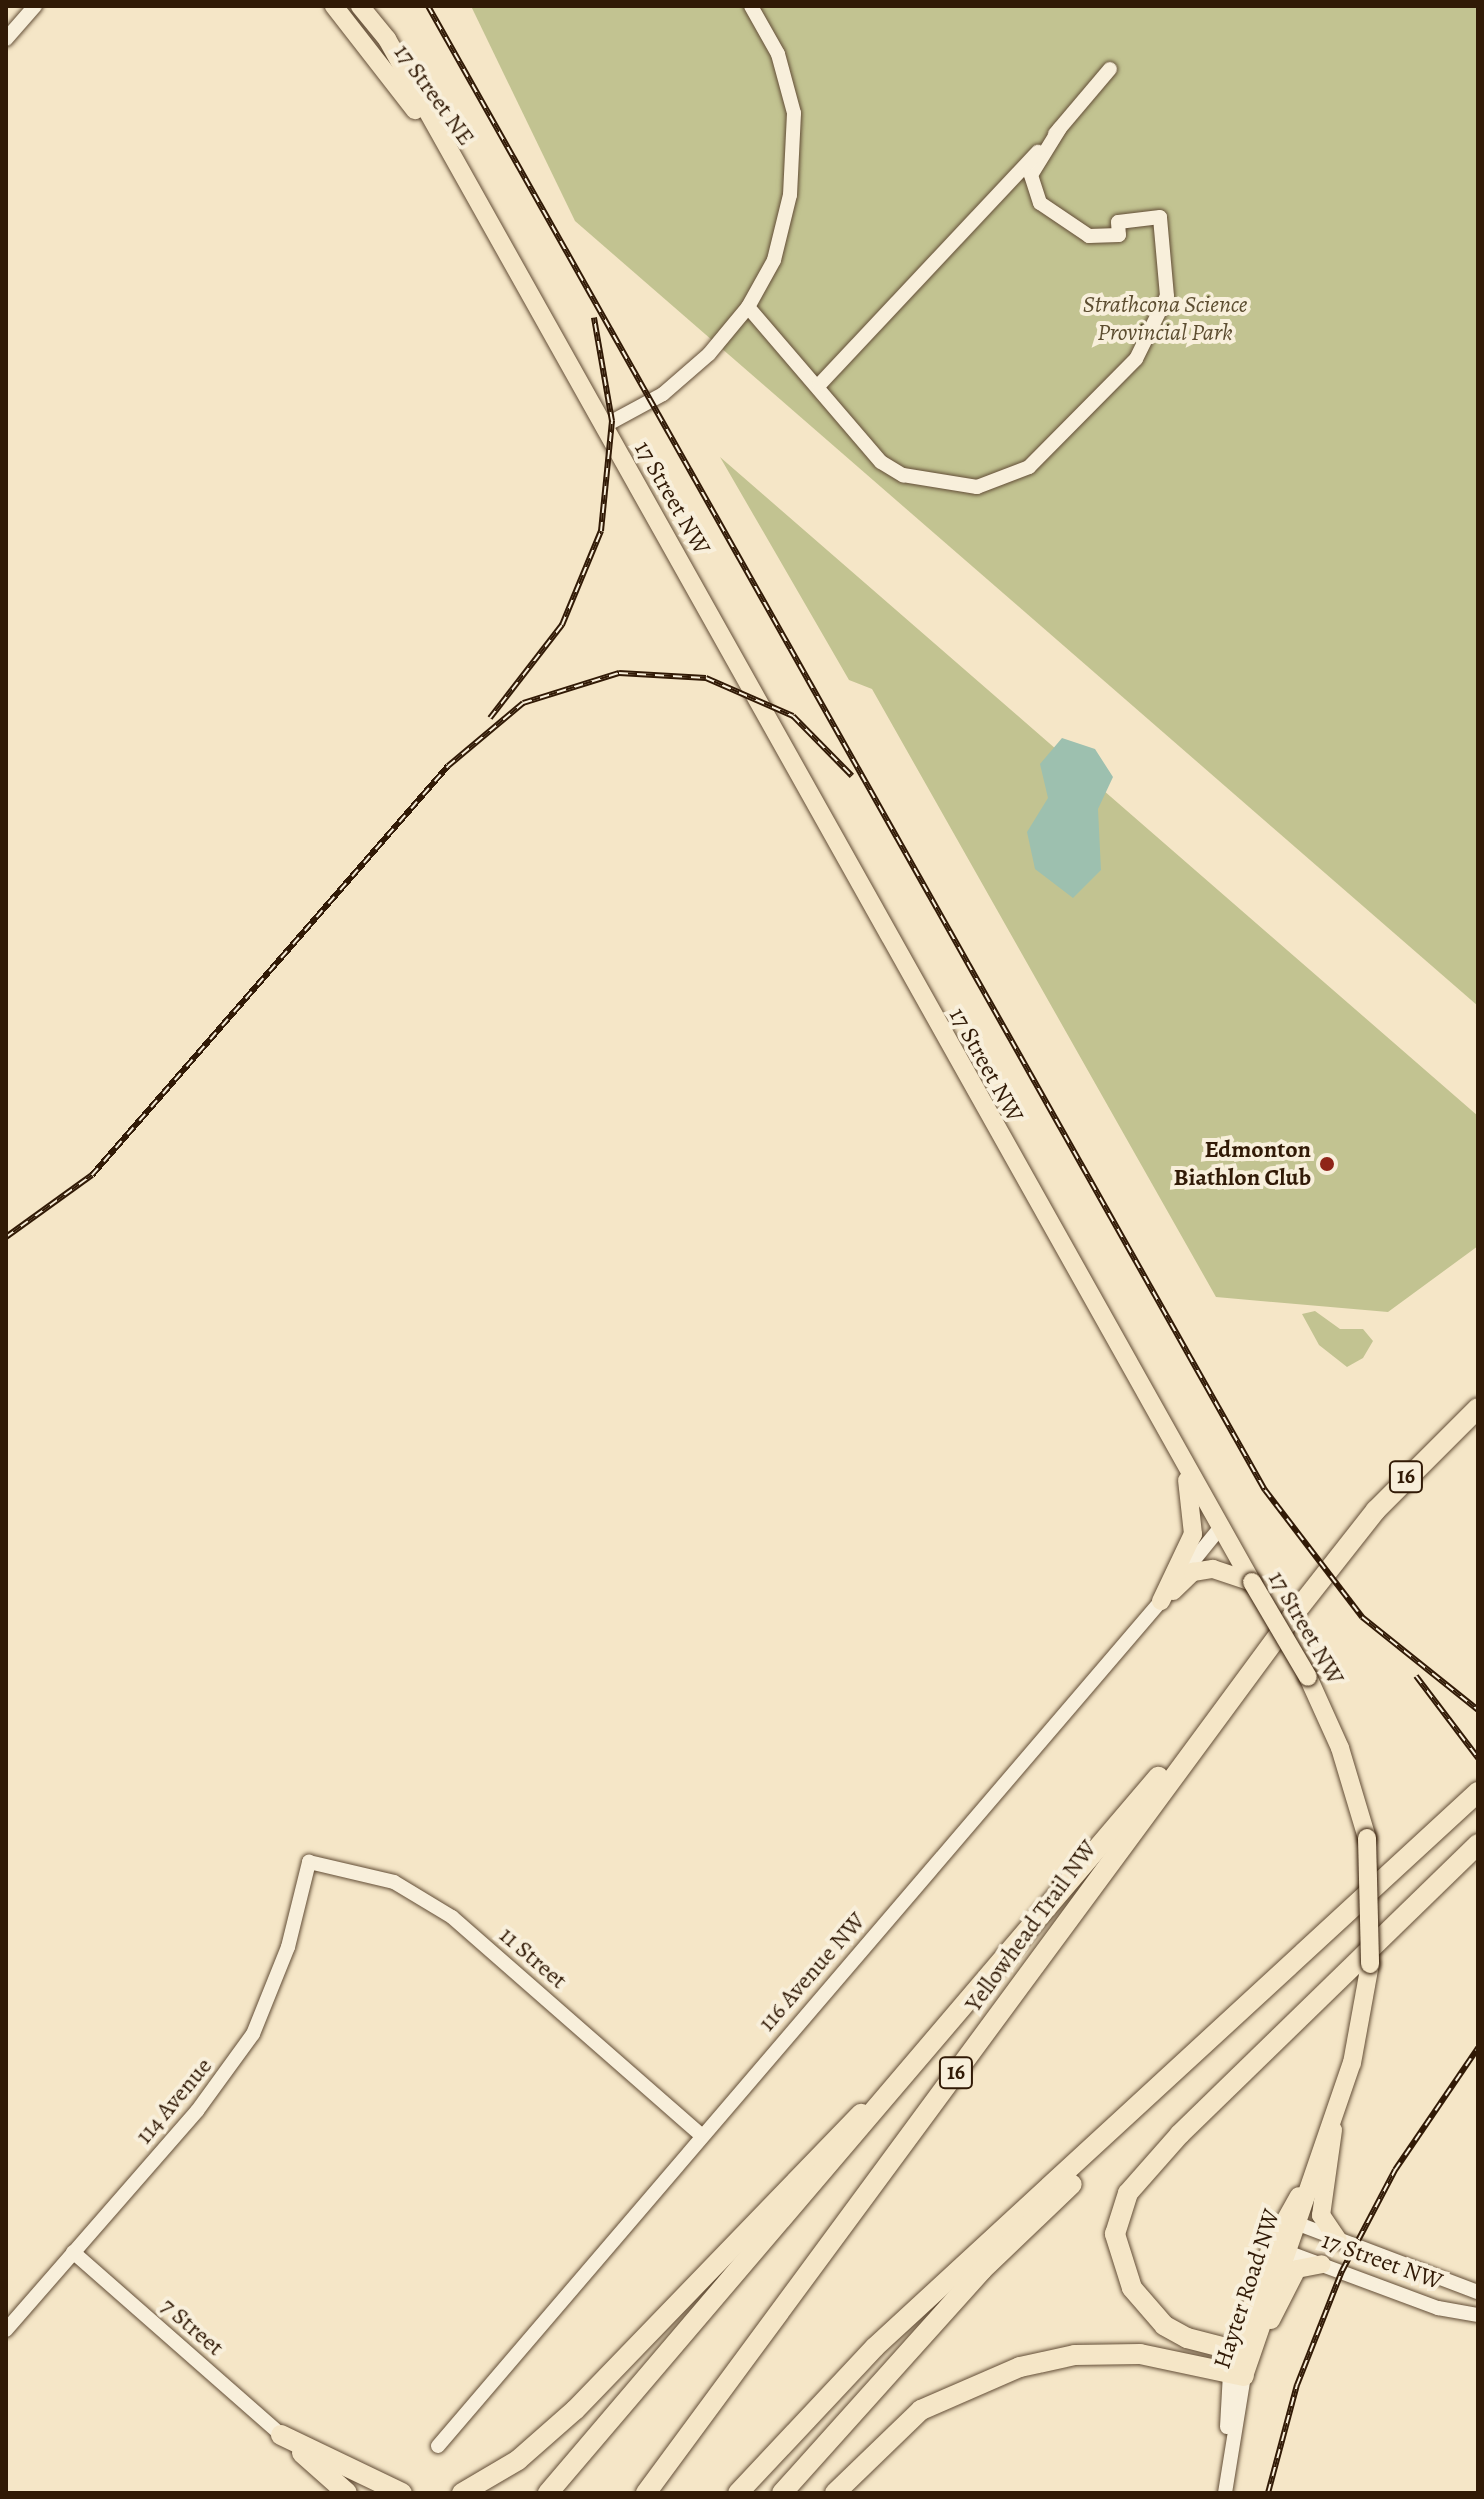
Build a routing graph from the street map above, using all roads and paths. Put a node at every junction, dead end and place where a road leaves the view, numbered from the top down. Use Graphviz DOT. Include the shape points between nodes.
graph roads {
  1 [pos="35,6"];
  2 [pos="334,6"];
  3 [pos="360,6"];
  4 [pos="751,6"];
  5 [pos="6,39"];
  6 [pos="1110,69"];
  7 [pos="1060,128"];
  8 [pos="463,177"];
  9 [pos="748,307"];
  10 [pos="819,385"];
  11 [pos="604,426"];
  12 [pos="1478,1408"];
  13 [pos="1184,1465"];
  14 [pos="1220,1528"];
  15 [pos="1252,1582"];
  16 [pos="1161,1601"];
  17 [pos="1265,1653"];
  18 [pos="1478,1792"];
  19 [pos="1478,1844"];
  20 [pos="309,1862"];
  21 [pos="935,2047"];
  22 [pos="1189,2058"];
  23 [pos="1337,2104"];
  24 [pos="701,2135"];
  25 [pos="1289,2220"];
  26 [pos="1338,2240"];
  27 [pos="1277,2248"];
  28 [pos="73,2252"];
  29 [pos="1322,2264"];
  30 [pos="1478,2292"];
  31 [pos="1478,2315"];
  32 [pos="6,2330"];
  33 [pos="1245,2349"];
  34 [pos="1237,2375"];
  35 [pos="281,2435"];
  36 [pos="438,2446"];
  37 [pos="347,2493"];
  38 [pos="402,2493"];
  39 [pos="462,2493"];
  40 [pos="548,2493"];
  41 [pos="646,2493"];
  42 [pos="738,2493"];
  43 [pos="782,2493"];
  44 [pos="835,2493"];
  45 [pos="1225,2493"];
  1 -- 5 [label="street"];
  2 -- 8 [label="main road, 17 Street NE"];
  3 -- 8 [label="main road, 17 Street NW" via="387,39"];
  4 -- 9 [label="street" via="781,65 796,144 774,260"];
  6 -- 7 [label="street"];
  7 -- 10 [label="street"];
  7 -- 10 [label="street" via="1031,175 1040,203 1089,236 1119,235 1118,222 1160,217 1168,278 1164,310 1136,359 1083,419 1029,467 999,482 952,488 924,484 881,462"];
  8 -- 11 [label="main road, 17 Street NW"];
  9 -- 10 [label="street"];
  9 -- 11 [label="street" via="684,377"];
  11 -- 13 [label="main road, 17 Street NW"];
  12 -- 17 [label="highway, Yellowhead Trail NW / 16" via="1376,1510"];
  13 -- 14 [label="main road, 17 Street NW"];
  13 -- 16 [label="main road" via="1193,1534"];
  14 -- 15 [label="main road, 17 Street NW"];
  14 -- 16 [label="street, 116 Avenue NW"];
  15 -- 16 [label="main road" via="1234,1572 1193,1572"];
  15 -- 23 [label="main road, 17 Street NW, bridge" via="1308,1677 1340,1748 1367,1838 1370,1964"];
  16 -- 24 [label="street, 116 Avenue NW"];
  17 -- 21 [label="highway"];
  17 -- 41 [label="highway, Yellowhead Trail NW / 16"];
  18 -- 22 [label="highway"];
  19 -- 33 [label="highway" via="1180,2134 1128,2193 1115,2234 1132,2288 1164,2325"];
  20 -- 24 [label="street, 11 Street" via="394,1882 452,1917"];
  20 -- 28 [label="street, 114 Avenue" via="288,1947 253,2034 197,2111"];
  21 -- 39 [label="highway" via="877,2097 564,2421"];
  21 -- 40 [label="highway"];
  22 -- 42 [label="highway" via="875,2347"];
  22 -- 43 [label="highway" via="971,2281"];
  23 -- 25 [label="main road, 17 Street NW"];
  23 -- 26 [label="main road" via="1321,2215"];
  24 -- 36 [label="street, 116 Avenue NW"];
  25 -- 26 [label="street, 17 Street NW"];
  25 -- 27 [label="main road, 17 Street NW"];
  26 -- 30 [label="street, 17 Street NW"];
  27 -- 29 [label="street, 17 Street NW"];
  27 -- 33 [label="main road, 17 Street NW"];
  28 -- 32 [label="street, 114 Avenue"];
  28 -- 35 [label="street, 7 Street"];
  29 -- 31 [label="street, 17 Street NW"];
  29 -- 33 [label="main road" via="1297,2269"];
  33 -- 34 [label="main road, Hayter Road NW"];
  34 -- 44 [label="highway" via="1128,2354 1020,2367 921,2410"];
  34 -- 45 [label="street"];
  35 -- 37 [label="highway"];
  35 -- 38 [label="highway"];
}
